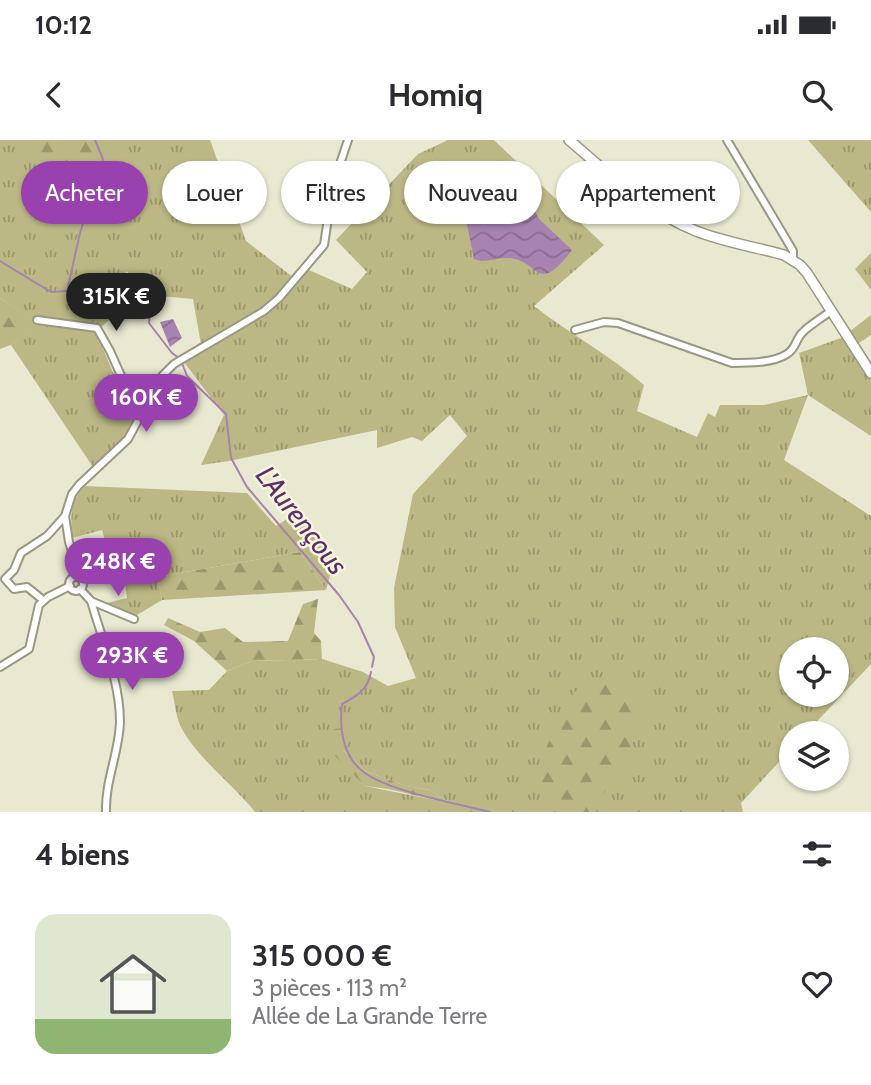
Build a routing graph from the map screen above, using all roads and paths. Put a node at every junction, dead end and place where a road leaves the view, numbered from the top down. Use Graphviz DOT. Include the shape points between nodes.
graph roads {
  1 [pos="348,140"];
  2 [pos="569,140"];
  3 [pos="727,140"];
  4 [pos="793,259"];
  5 [pos="831,311"];
  6 [pos="37,320"];
  7 [pos="576,330"];
  8 [pos="871,373"];
  9 [pos="140,418"];
  10 [pos="65,516"];
  11 [pos="76,577"];
  12 [pos="69,586"];
  13 [pos="80,589"];
  14 [pos="43,600"];
  15 [pos="91,601"];
  16 [pos="134,619"];
  17 [pos="0,667"];
  18 [pos="106,812"];
  1 -- 9 [label="street" via="333,185 324,245 264,311 174,364 162,376"];
  2 -- 4 [label="street" via="627,190 684,225"];
  3 -- 4 [label="street" via="793,251"];
  4 -- 5 [label="street"];
  5 -- 7 [label="street" via="804,331 785,356 747,363 732,363 618,323"];
  5 -- 8 [label="street"];
  6 -- 9 [label="street" via="97,328"];
  9 -- 10 [label="street" via="128,439 79,485"];
  10 -- 11 [label="street"];
  10 -- 14 [label="street" via="47,536 21,553 5,579 14,589 27,587"];
  11 -- 12 [label="street"];
  11 -- 13 [label="street" via="82,580"];
  12 -- 13 [label="street"];
  12 -- 14 [label="street"];
  13 -- 15 [label="street"];
  14 -- 17 [label="street" via="29,649"];
  15 -- 16 [label="street"];
  15 -- 18 [label="street" via="119,698 118,738"];
}
